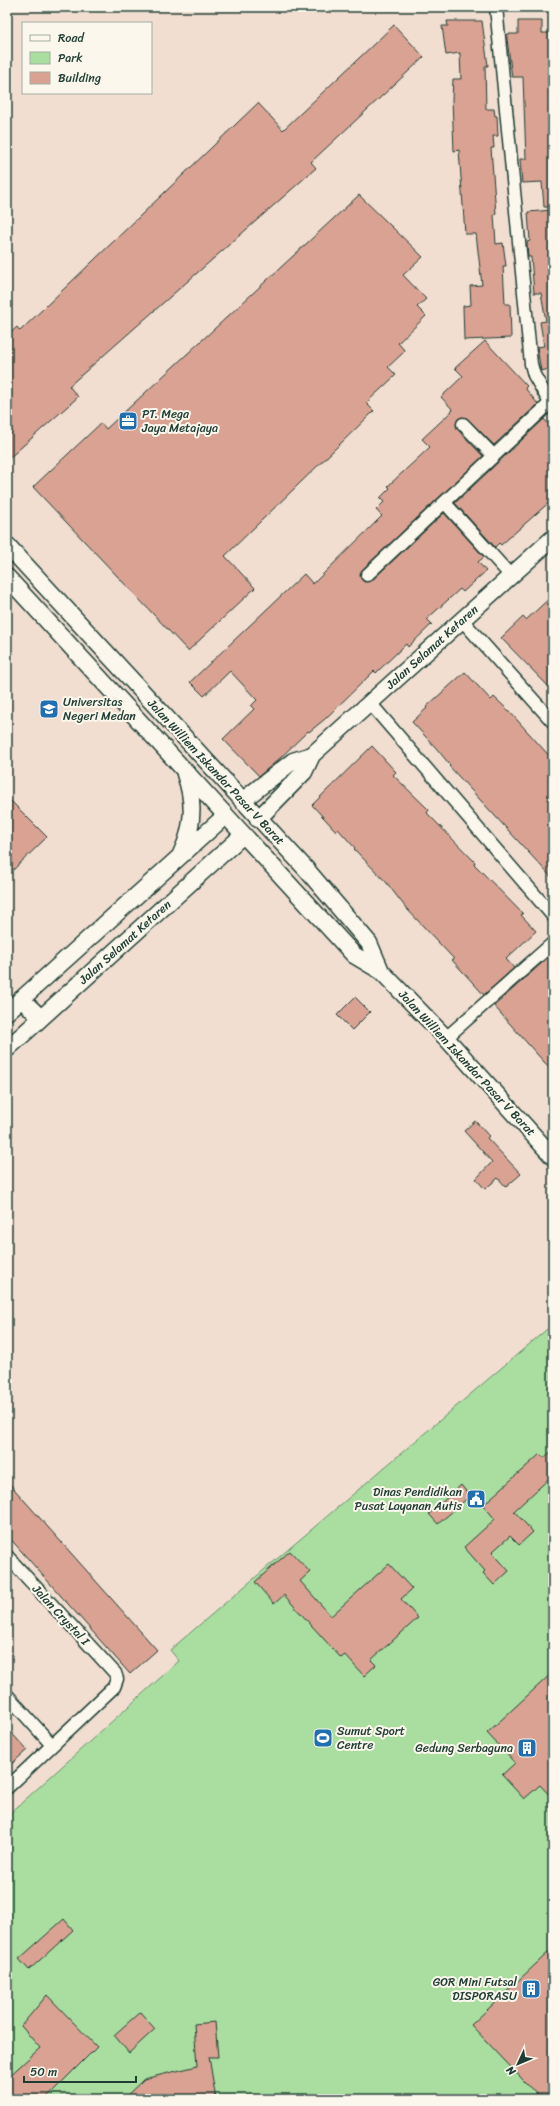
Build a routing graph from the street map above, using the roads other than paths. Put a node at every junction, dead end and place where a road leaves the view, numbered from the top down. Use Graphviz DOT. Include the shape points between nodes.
graph roads {
  1 [pos="496,7"];
  2 [pos="551,406"];
  3 [pos="463,424"];
  4 [pos="494,456"];
  5 [pos="445,503"];
  6 [pos="551,544"];
  7 [pos="7,545"];
  8 [pos="367,575"];
  9 [pos="511,576"];
  10 [pos="7,577"];
  11 [pos="462,620"];
  12 [pos="370,703"];
  13 [pos="553,722"];
  14 [pos="312,755"];
  15 [pos="183,769"];
  16 [pos="242,801"];
  17 [pos="225,816"];
  18 [pos="258,819"];
  19 [pos="243,835"];
  20 [pos="179,857"];
  21 [pos="553,916"];
  22 [pos="553,943"];
  23 [pos="381,971"];
  24 [pos="21,999"];
  25 [pos="7,1012"];
  26 [pos="41,1018"];
  27 [pos="446,1038"];
  28 [pos="7,1049"];
  29 [pos="553,1157"];
  30 [pos="7,1556"];
  31 [pos="7,1695"];
  32 [pos="52,1745"];
  33 [pos="7,1788"];
  1 -- 2 [label="street" via="531,364 534,375"];
  2 -- 4 [label="street"];
  3 -- 4 [label="street"];
  4 -- 5 [label="street"];
  5 -- 8 [label="street"];
  5 -- 9 [label="street"];
  6 -- 9 [label="street, Jalan Selamat Ketaren"];
  7 -- 16 [label="street, Jalan Williem Iskandar Pasar V Barat"];
  9 -- 11 [label="street, Jalan Selamat Ketaren"];
  10 -- 15 [label="street, Jalan Williem Iskandar Pasar V Barat"];
  11 -- 12 [label="street, Jalan Selamat Ketaren"];
  11 -- 13 [label="street"];
  12 -- 14 [label="street, Jalan Selamat Ketaren"];
  12 -- 21 [label="street"];
  14 -- 16 [label="street, Jalan Selamat Ketaren" via="293,761"];
  14 -- 18 [label="street, Jalan Selamat Ketaren" via="304,772"];
  15 -- 17 [label="street, Jalan Williem Iskandar Pasar V Barat"];
  15 -- 20 [label="street" via="192,804 192,823"];
  16 -- 18 [label="street, Jalan Williem Iskandar Pasar V Barat"];
  17 -- 19 [label="street, Jalan Williem Iskandar Pasar V Barat"];
  17 -- 20 [label="street"];
  18 -- 23 [label="street, Jalan Williem Iskandar Pasar V Barat" via="306,869 369,943"];
  19 -- 23 [label="street, Jalan Williem Iskandar Pasar V Barat" via="354,955"];
  19 -- 26 [label="street, Jalan Selamat Ketaren"];
  20 -- 24 [label="street"];
  22 -- 27 [label="street"];
  23 -- 27 [label="street, Jalan Williem Iskandar Pasar V Barat"];
  24 -- 25 [label="street"];
  24 -- 26 [label="street"];
  26 -- 28 [label="street, Jalan Selamat Ketaren"];
  27 -- 29 [label="street, Jalan Williem Iskandar Pasar V Barat"];
  30 -- 32 [label="street, Jalan Crystal I" via="115,1673 117,1679 114,1687"];
  31 -- 32 [label="street"];
  32 -- 33 [label="street"];
}
